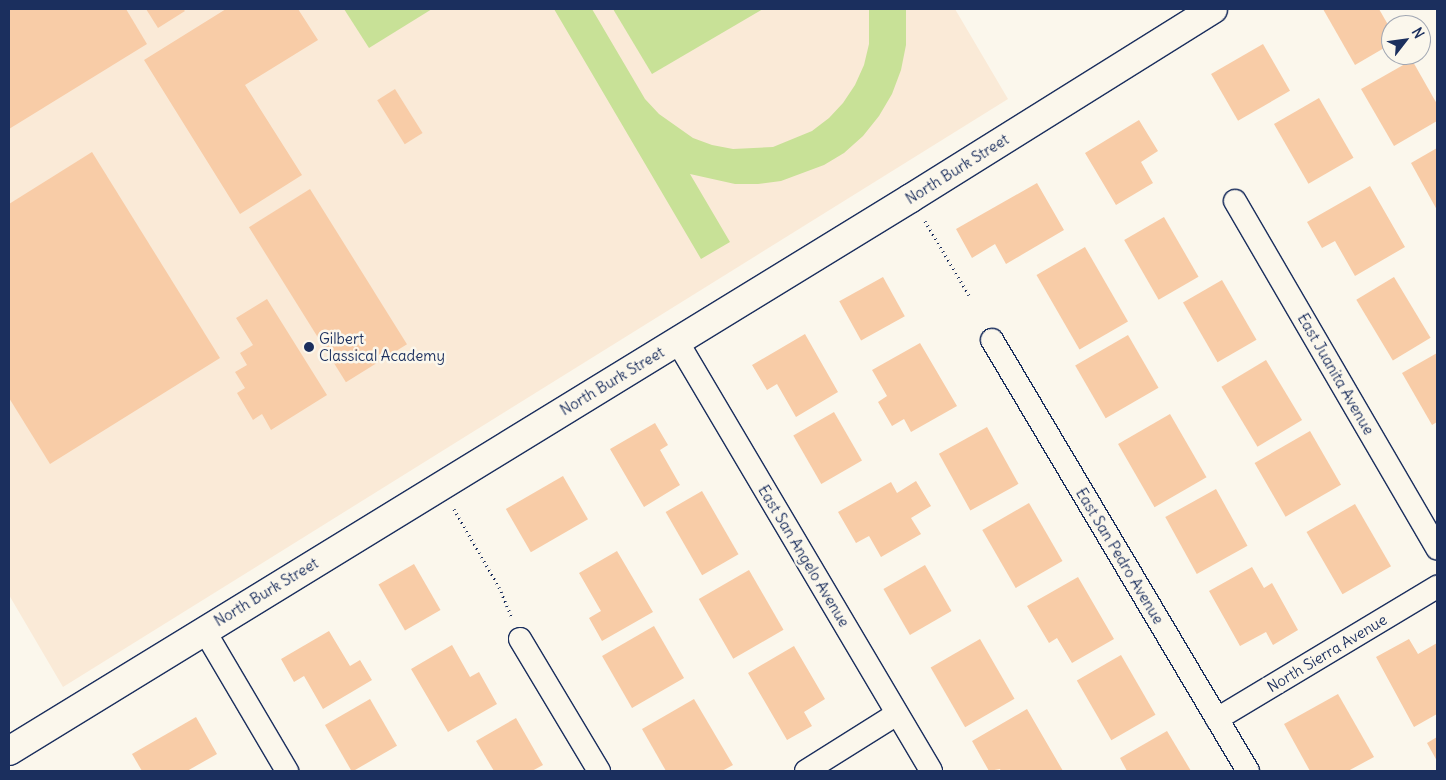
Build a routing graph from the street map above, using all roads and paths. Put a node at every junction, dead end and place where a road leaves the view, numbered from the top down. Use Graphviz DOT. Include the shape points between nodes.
graph roads {
  1 [pos="1213,9"];
  2 [pos="911,198"];
  3 [pos="1235,201"];
  4 [pos="969,295"];
  5 [pos="992,340"];
  6 [pos="677,341"];
  7 [pos="440,485"];
  8 [pos="1437,548"];
  9 [pos="1437,587"];
  10 [pos="204,630"];
  11 [pos="520,639"];
  12 [pos="897,714"];
  13 [pos="1217,719"];
  14 [pos="9,751"];
  15 [pos="287,771"];
  16 [pos="599,771"];
  17 [pos="806,771"];
  18 [pos="931,771"];
  19 [pos="1248,771"];
  1 -- 2 [label="street, North Burk Street"];
  2 -- 4 [label="path"];
  2 -- 6 [label="street, North Burk Street"];
  3 -- 8 [label="street, East Juanita Avenue"];
  5 -- 13 [label="street, East San Pedro Avenue"];
  6 -- 7 [label="street, North Burk Street"];
  6 -- 12 [label="street, East San Angelo Avenue"];
  7 -- 10 [label="street, North Burk Street"];
  7 -- 11 [label="path" via="499,587"];
  9 -- 13 [label="street, North Sierra Avenue"];
  10 -- 14 [label="street, North Burk Street"];
  10 -- 15 [label="street"];
  11 -- 16 [label="street"];
  12 -- 17 [label="street"];
  12 -- 18 [label="street, East San Angelo Avenue"];
  13 -- 19 [label="street, East San Pedro Avenue"];
}
